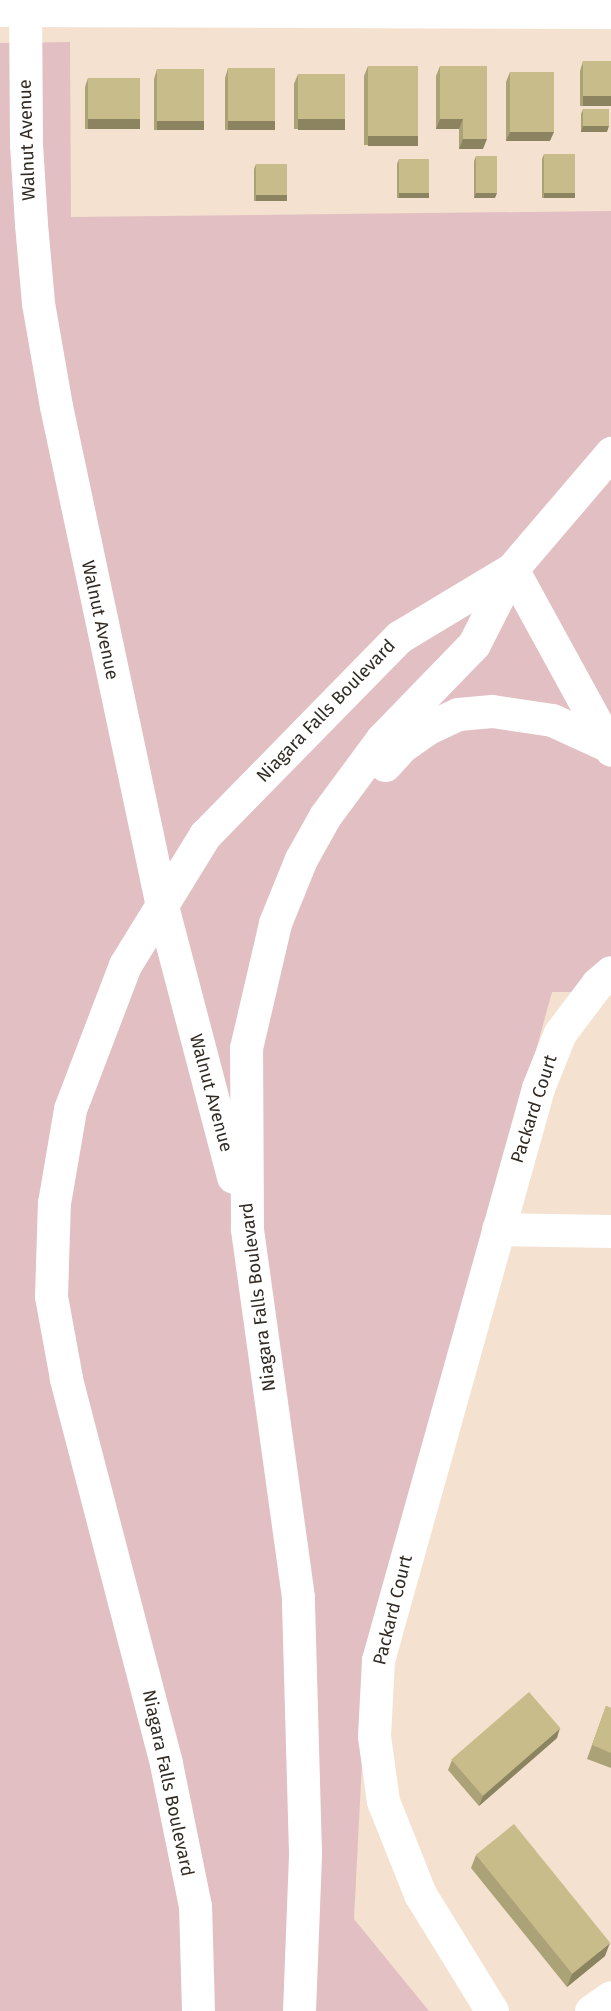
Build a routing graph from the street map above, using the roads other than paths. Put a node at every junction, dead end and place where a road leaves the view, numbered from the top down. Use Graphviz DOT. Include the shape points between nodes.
graph roads {
  1 [pos="16,7"];
  2 [pos="611,12"];
  3 [pos="611,453"];
  4 [pos="512,569"];
  5 [pos="610,748"];
  6 [pos="325,816"];
  7 [pos="162,906"];
  8 [pos="611,972"];
  9 [pos="247,1228"];
  10 [pos="498,1228"];
  11 [pos="611,1231"];
  12 [pos="611,1997"];
  13 [pos="198,2011"];
  14 [pos="299,2011"];
  15 [pos="492,2011"];
  16 [pos="591,2011"];
  1 -- 2 [label="main road"];
  1 -- 7 [label="main road, Walnut Avenue" via="38,303 76,508"];
  3 -- 4 [label="main road"];
  4 -- 5 [label="main road"];
  4 -- 6 [label="main road, Niagara Falls Boulevard" via="474,644 382,739"];
  4 -- 7 [label="main road, Niagara Falls Boulevard" via="399,637 205,835"];
  5 -- 6 [label="main road" via="552,720 522,713 458,714 401,747 365,789"];
  6 -- 9 [label="main road, Niagara Falls Boulevard" via="301,859 275,923 246,1048"];
  7 -- 9 [label="main road, Walnut Avenue"];
  7 -- 13 [label="main road, Niagara Falls Boulevard" via="125,965 70,1109 54,1203 51,1296 66,1378 166,1763 195,1906"];
  8 -- 10 [label="main road, Packard Court" via="597,984 560,1033 538,1088"];
  9 -- 14 [label="main road, Niagara Falls Boulevard" via="298,1597 305,1853"];
  10 -- 11 [label="main road"];
  10 -- 15 [label="main road, Packard Court" via="378,1660 375,1736 383,1801 420,1894"];
  12 -- 16 [label="main road"];
}
